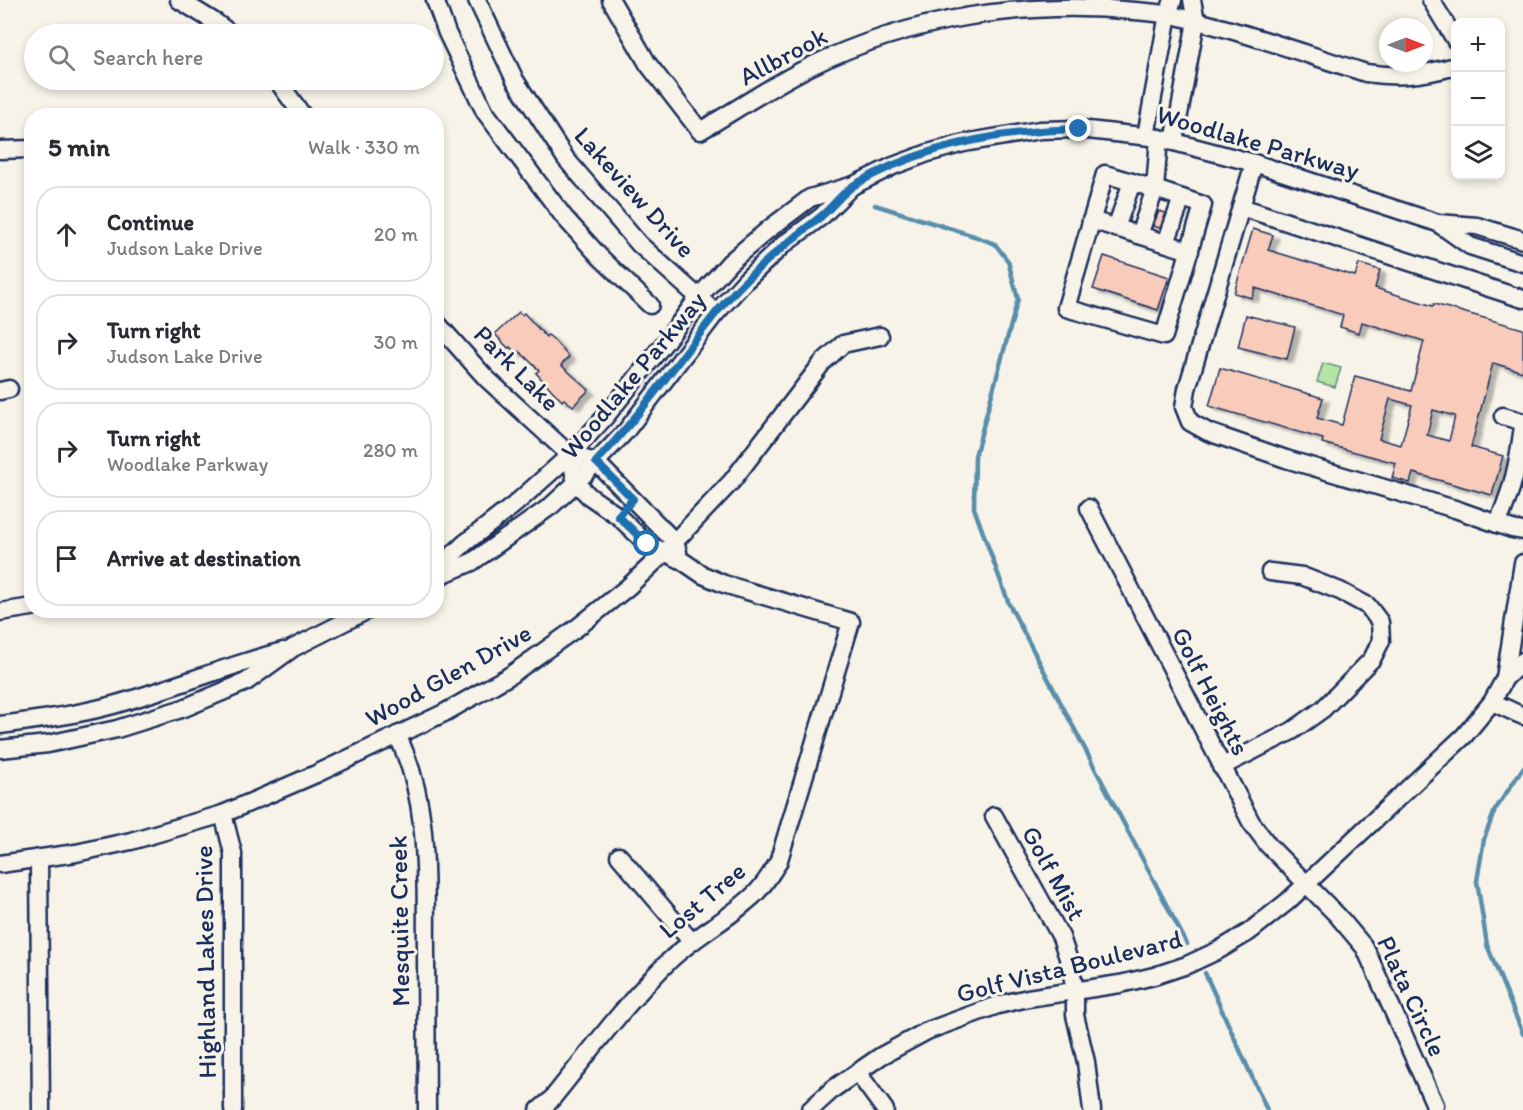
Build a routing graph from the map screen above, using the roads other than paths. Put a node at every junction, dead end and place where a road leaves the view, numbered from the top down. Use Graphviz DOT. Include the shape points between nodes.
graph roads {
  1 [pos="435,0"];
  2 [pos="477,0"];
  3 [pos="611,0"];
  4 [pos="1192,0"];
  5 [pos="1431,0"];
  6 [pos="185,1"];
  7 [pos="1018,4"];
  8 [pos="1170,7"];
  9 [pos="1196,21"];
  10 [pos="217,24"];
  11 [pos="444,24"];
  12 [pos="444,25"];
  13 [pos="1451,34"];
  14 [pos="1451,67"];
  15 [pos="284,90"];
  16 [pos="297,108"];
  17 [pos="1160,139"];
  18 [pos="24,149"];
  19 [pos="0,150"];
  20 [pos="1254,163"];
  21 [pos="1132,182"];
  22 [pos="854,185"];
  23 [pos="1155,189"];
  24 [pos="1182,198"];
  25 [pos="1241,207"];
  26 [pos="1091,220"];
  27 [pos="1438,223"];
  28 [pos="1116,228"];
  29 [pos="1139,235"];
  30 [pos="1523,240"];
  31 [pos="1166,243"];
  32 [pos="1190,251"];
  33 [pos="1523,263"];
  34 [pos="698,298"];
  35 [pos="1523,300"];
  36 [pos="650,305"];
  37 [pos="716,313"];
  38 [pos="444,331"];
  39 [pos="880,336"];
  40 [pos="1503,416"];
  41 [pos="1523,424"];
  42 [pos="570,454"];
  43 [pos="596,462"];
  44 [pos="576,483"];
  45 [pos="633,499"];
  46 [pos="1089,508"];
  47 [pos="618,516"];
  48 [pos="1497,524"];
  49 [pos="1523,531"];
  50 [pos="670,548"];
  51 [pos="444,563"];
  52 [pos="1523,563"];
  53 [pos="1270,572"];
  54 [pos="444,574"];
  55 [pos="24,608"];
  56 [pos="0,612"];
  57 [pos="352,618"];
  58 [pos="293,648"];
  59 [pos="1523,661"];
  60 [pos="1505,678"];
  61 [pos="1492,702"];
  62 [pos="1523,716"];
  63 [pos="0,725"];
  64 [pos="397,735"];
  65 [pos="0,749"];
  66 [pos="1221,767"];
  67 [pos="223,814"];
  68 [pos="994,816"];
  69 [pos="619,856"];
  70 [pos="39,859"];
  71 [pos="0,864"];
  72 [pos="1306,884"];
  73 [pos="691,941"];
  74 [pos="1075,990"];
  75 [pos="858,1073"];
  76 [pos="41,1110"];
  77 [pos="233,1110"];
  78 [pos="427,1110"];
  79 [pos="539,1110"];
  80 [pos="810,1110"];
  81 [pos="885,1110"];
  82 [pos="1092,1110"];
  83 [pos="1434,1110"];
  1 -- 11 [label="street"];
  2 -- 34 [label="street, Lakeview Drive" via="515,80 566,159 639,244"];
  3 -- 7 [label="street, Allbrook" via="648,64 700,131 808,67 861,45 911,28"];
  4 -- 9 [label="street"];
  5 -- 13 [label="street"];
  6 -- 10 [label="street"];
  7 -- 8 [label="street, Allbrook"];
  8 -- 9 [label="street, Allbrook"];
  8 -- 17 [label="street"];
  9 -- 14 [label="street, Allbrook" via="1366,73 1405,77"];
  9 -- 17 [label="street"];
  12 -- 36 [label="street" via="485,112 564,217"];
  15 -- 16 [label="street"];
  17 -- 20 [label="street, Woodlake Parkway"];
  17 -- 22 [label="street, Woodlake Parkway" via="1079,129 1005,135 928,153"];
  17 -- 23 [label="street"];
  18 -- 19 [label="street"];
  20 -- 25 [label="street"];
  20 -- 27 [label="street, Woodlake Parkway"];
  21 -- 23 [label="street"];
  21 -- 26 [label="street" via="1105,174"];
  21 -- 28 [label="street"];
  22 -- 34 [label="street, Woodlake Parkway" via="810,198 730,262"];
  22 -- 37 [label="street, Woodlake Parkway" via="746,279"];
  23 -- 24 [label="street"];
  23 -- 29 [label="street"];
  24 -- 31 [label="street"];
  24 -- 32 [label="street" via="1203,205"];
  25 -- 35 [label="street"];
  25 -- 48 [label="street" via="1187,389 1184,407 1190,422 1286,459"];
  26 -- 28 [label="street"];
  26 -- 32 [label="street" via="1066,308 1164,336"];
  27 -- 30 [label="street, Woodlake Parkway" via="1477,226"];
  27 -- 33 [label="street, Woodlake Parkway" via="1470,246"];
  28 -- 29 [label="street"];
  29 -- 31 [label="street"];
  31 -- 32 [label="street"];
  34 -- 37 [label="street, Lakeview Drive"];
  34 -- 42 [label="street, Woodlake Parkway"];
  37 -- 43 [label="street, Woodlake Parkway" via="632,423"];
  38 -- 42 [label="street, Park Lake" via="486,378"];
  39 -- 50 [label="street, Wood Glen Drive" via="843,344 823,362 732,482"];
  40 -- 41 [label="street"];
  41 -- 48 [label="street" via="1518,465"];
  42 -- 43 [label="street, Park Lake"];
  42 -- 44 [label="street"];
  42 -- 51 [label="street, Woodlake Parkway"];
  43 -- 44 [label="street, Woodlake Parkway"];
  43 -- 45 [label="street"];
  44 -- 47 [label="street"];
  44 -- 54 [label="street, Woodlake Parkway" via="551,506 472,562"];
  45 -- 47 [label="street"];
  45 -- 50 [label="street"];
  46 -- 66 [label="street, Golf Heights"];
  47 -- 50 [label="street" via="647,544"];
  48 -- 49 [label="street"];
  50 -- 64 [label="street, Wood Glen Drive" via="578,627 519,670"];
  50 -- 73 [label="street, Lost Tree" via="703,575 724,584 851,622 778,863 743,905"];
  52 -- 60 [label="street, Golf Vista Boulevard"];
  53 -- 66 [label="street" via="1302,576 1368,606 1380,622 1381,641 1372,659 1323,709 1292,731"];
  55 -- 56 [label="street"];
  57 -- 58 [label="street"];
  58 -- 63 [label="street" via="111,706"];
  58 -- 65 [label="street" via="246,682 184,708 117,729 48,744"];
  59 -- 60 [label="street, Golf Vista Boulevard"];
  60 -- 61 [label="street, Golf Vista Boulevard"];
  61 -- 62 [label="street"];
  61 -- 72 [label="street, Golf Vista Boulevard" via="1464,736"];
  64 -- 67 [label="street, Wood Glen Drive"];
  64 -- 78 [label="street, Mesquite Creek" via="415,781 424,835"];
  66 -- 72 [label="street, Golf Heights" via="1251,822"];
  67 -- 70 [label="street, Wood Glen Drive" via="131,841"];
  67 -- 77 [label="street, Highland Lakes Drive" via="233,853"];
  68 -- 74 [label="street, Golf Mist" via="1061,938"];
  69 -- 73 [label="street"];
  70 -- 71 [label="street, Wood Glen Drive"];
  70 -- 76 [label="street"];
  72 -- 74 [label="street, Golf Vista Boulevard" via="1249,932 1187,965 1132,981"];
  72 -- 83 [label="street, Plata Circle" via="1365,948"];
  73 -- 79 [label="street, Lost Tree" via="628,1004"];
  74 -- 75 [label="street, Golf Vista Boulevard" via="998,1005 936,1027"];
  74 -- 82 [label="street, Golf Mist"];
  75 -- 80 [label="street, Golf Vista Boulevard"];
  75 -- 81 [label="street"];
}
